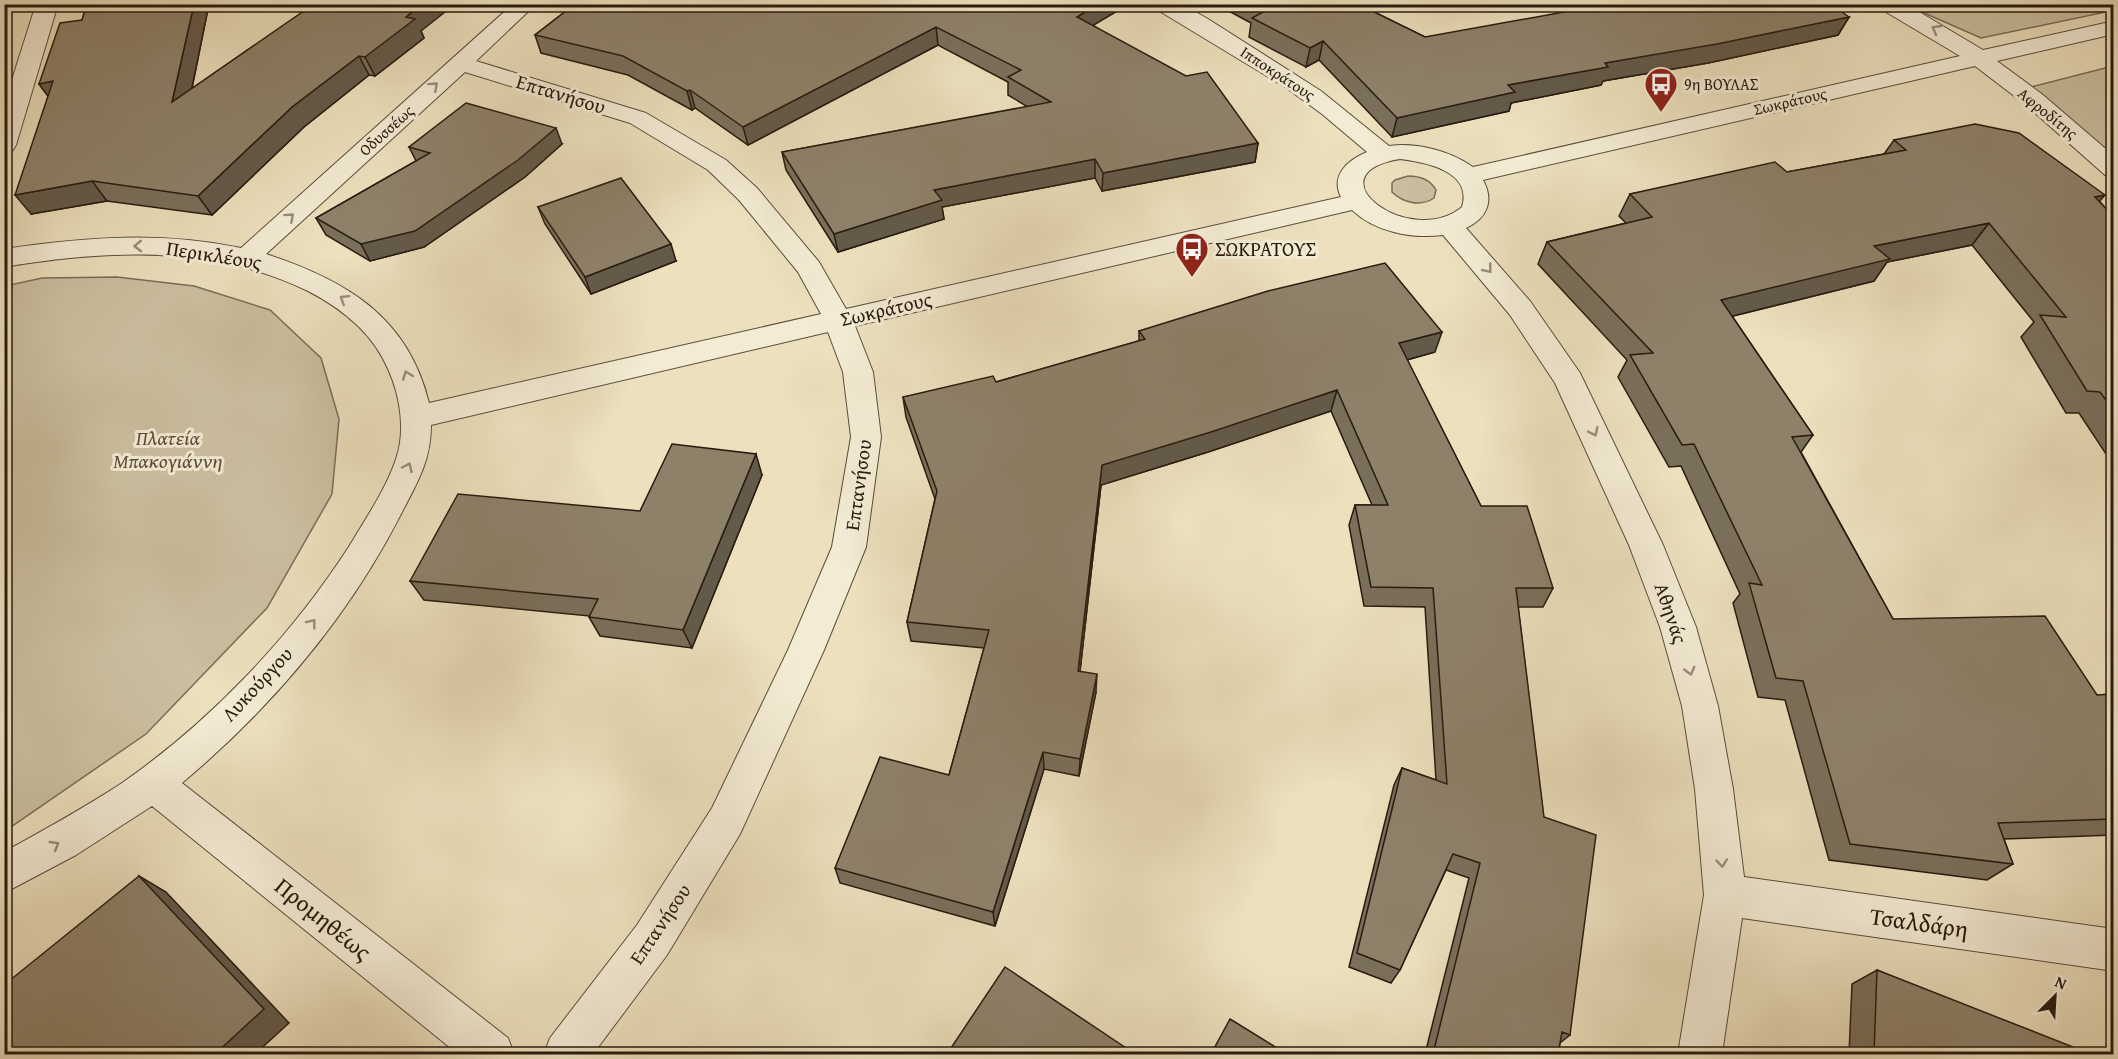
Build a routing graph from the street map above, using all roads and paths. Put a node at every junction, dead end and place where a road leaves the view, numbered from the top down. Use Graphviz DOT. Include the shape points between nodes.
graph roads {
  1 [pos="47,4"];
  2 [pos="526,4"];
  3 [pos="1164,4"];
  4 [pos="1889,4"];
  5 [pos="2114,27"];
  6 [pos="1981,58"];
  7 [pos="459,63"];
  8 [pos="4,145"];
  9 [pos="1383,154"];
  10 [pos="2114,170"];
  11 [pos="1467,176"];
  12 [pos="1357,201"];
  13 [pos="1449,225"];
  14 [pos="247,257"];
  15 [pos="4,258"];
  16 [pos="838,320"];
  17 [pos="416,417"];
  18 [pos="153,783"];
  19 [pos="4,874"];
  20 [pos="1725,895"];
  21 [pos="2114,950"];
  22 [pos="492,1054"];
  23 [pos="566,1054"];
  24 [pos="1700,1054"];
  1 -- 8 [label="street"];
  2 -- 7 [label="street, Οδυσσέως"];
  3 -- 9 [label="street, Ιπποκράτους" via="1307,92"];
  6 -- 4 [label="street, Αφροδίτης, one-way"];
  5 -- 6 [label="street, Σωκράτους"];
  6 -- 10 [label="street, Αφροδίτης"];
  6 -- 11 [label="street, Σωκράτους"];
  14 -- 7 [label="street, Οδυσσέως, one-way"];
  7 -- 16 [label="street, Επτανήσου" via="638,118 717,165 776,225 809,268"];
  9 -- 11 [label="street" via="1419,153 1454,166"];
  9 -- 12 [label="street" via="1356,167 1350,189"];
  11 -- 13 [label="street" via="1474,185 1477,204 1471,213"];
  12 -- 13 [label="street" via="1381,219 1397,225"];
  12 -- 16 [label="street, Σωκράτους"];
  13 -- 20 [label="street, Αθηνάς, one-way" via="1520,308 1569,380 1646,545 1678,627 1700,706"];
  14 -- 15 [label="street, Περικλέους, one-way" via="143,246 86,247"];
  17 -- 14 [label="street, Περικλέους, one-way" via="412,388 402,362 387,338 351,302 303,275"];
  16 -- 17 [label="street, Σωκράτους"];
  16 -- 23 [label="street, Επτανήσου" via="858,372 866,437 849,547 807,650 726,821 652,940"];
  18 -- 17 [label="street, Λυκούργου, one-way" via="196,748 265,680 349,575 386,514 414,453"];
  19 -- 18 [label="street, Λυκούργου, one-way"];
  18 -- 22 [label="street, Προμηθέως"];
  20 -- 21 [label="street, Τσαλδάρη"];
  20 -- 24 [label="street, Αθηνάς"];
}
